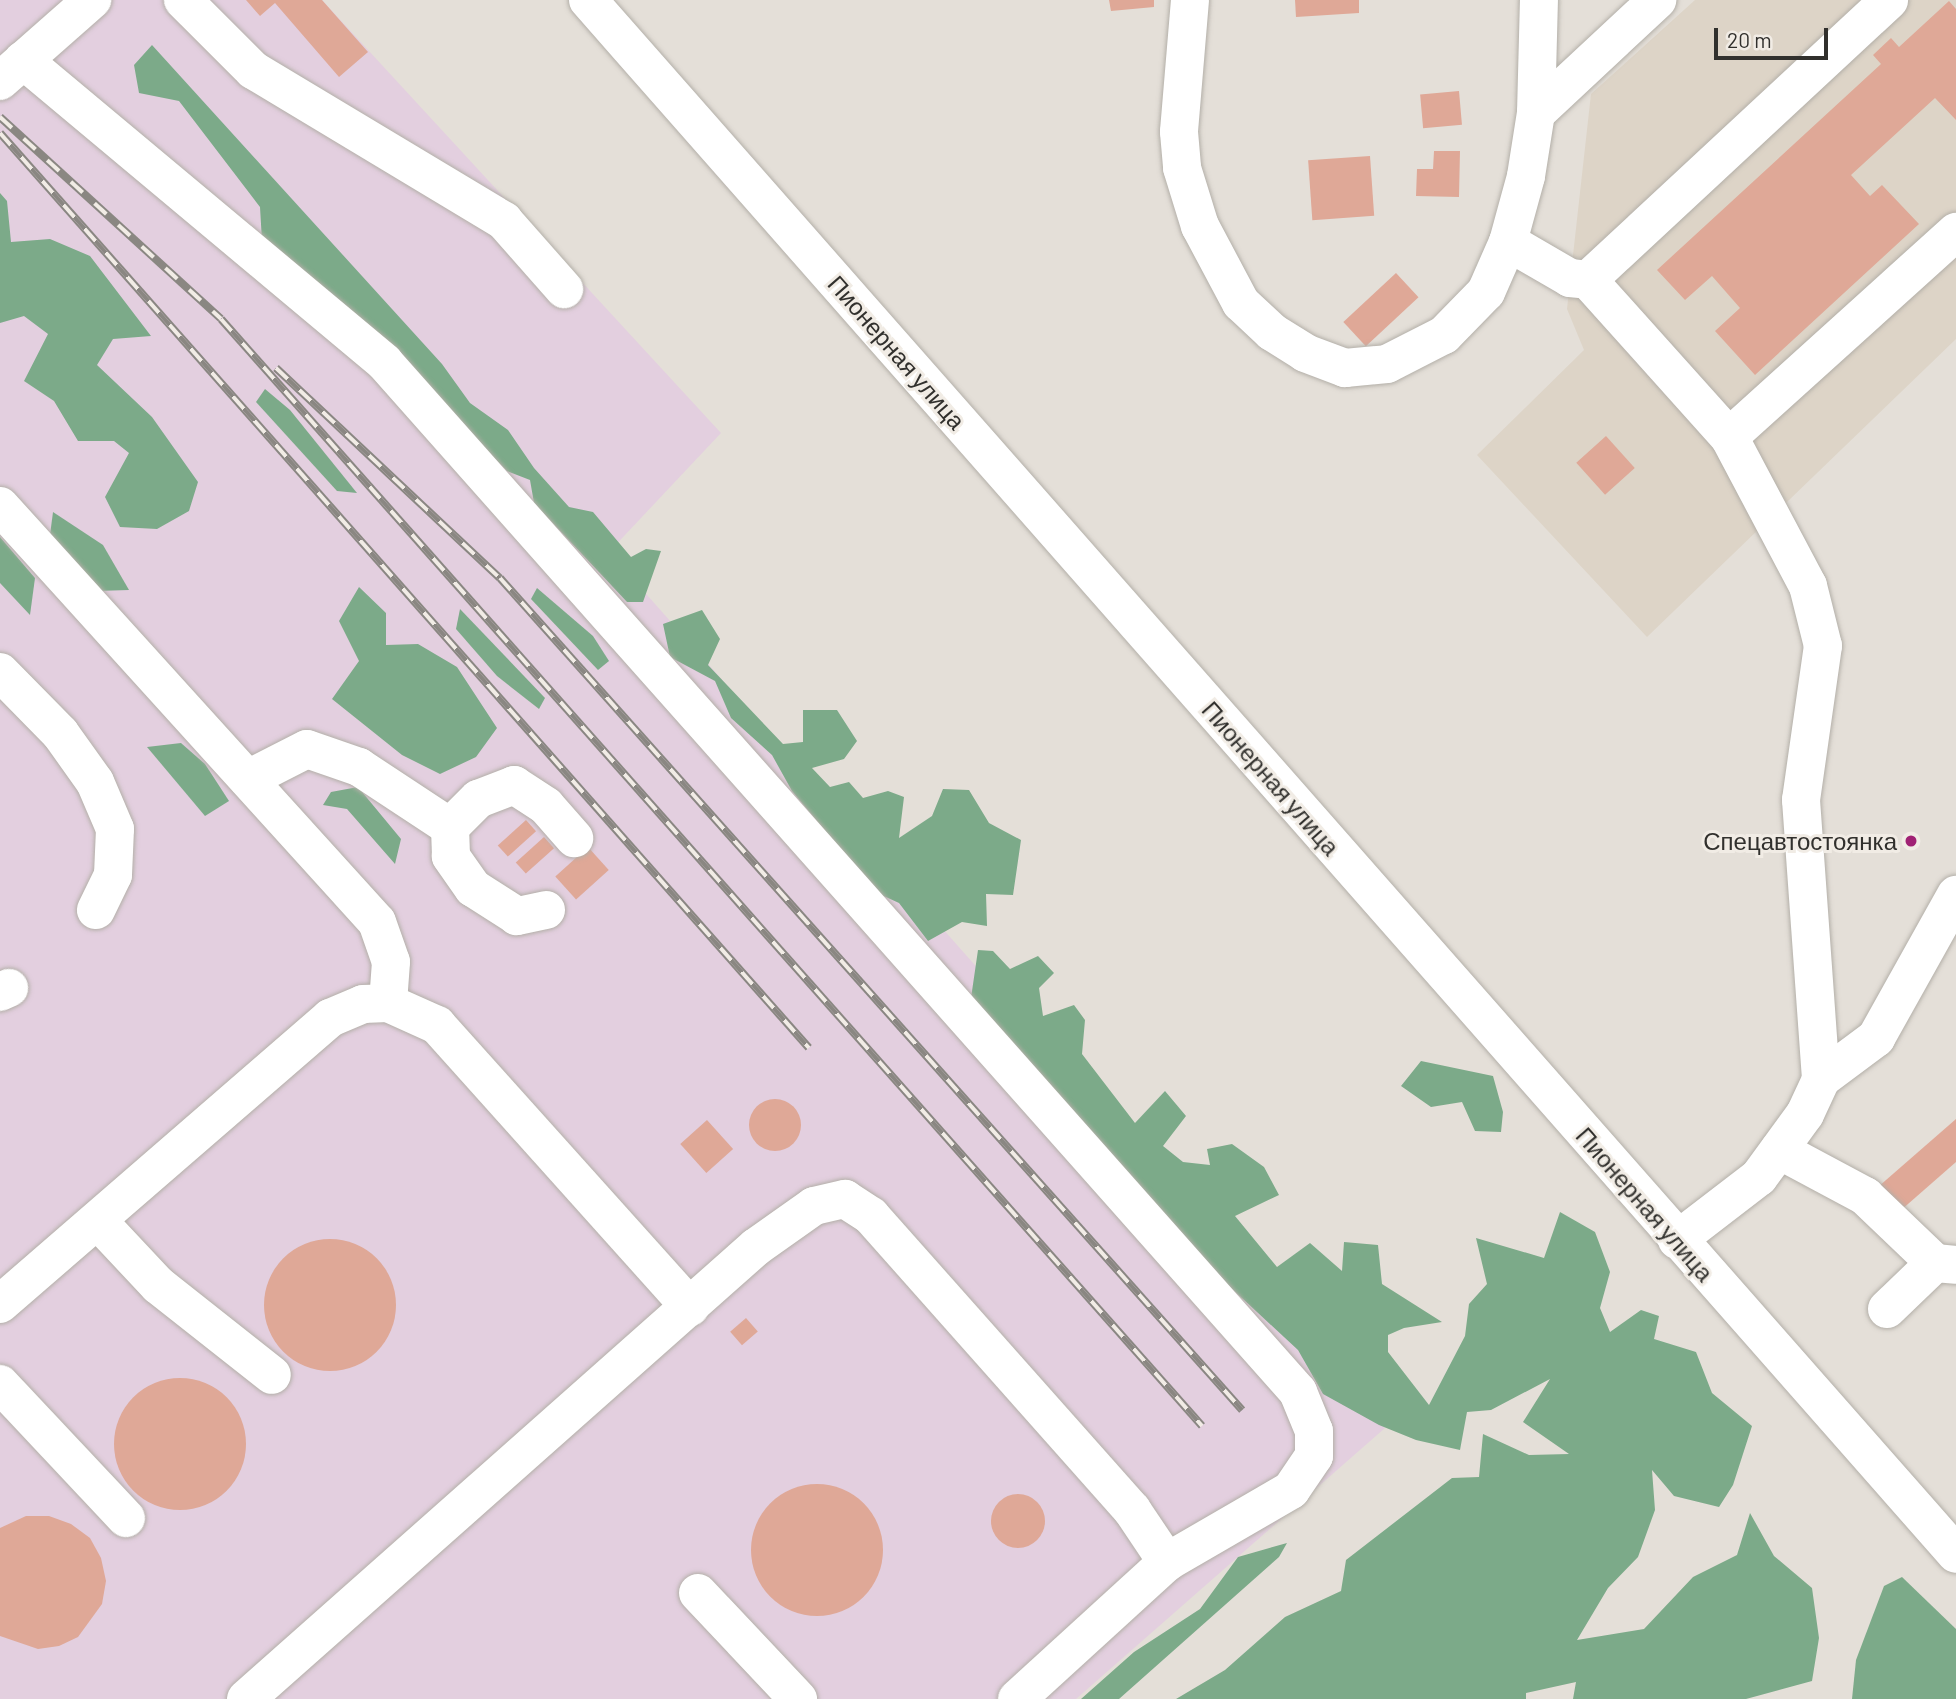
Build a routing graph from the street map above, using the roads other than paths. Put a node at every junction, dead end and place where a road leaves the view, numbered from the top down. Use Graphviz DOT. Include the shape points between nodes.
graph roads {
  1 [pos="92,0"];
  2 [pos="183,0"];
  3 [pos="588,0"];
  4 [pos="1190,0"];
  5 [pos="1539,0"];
  6 [pos="1657,0"];
  7 [pos="1889,0"];
  8 [pos="11,71"];
  9 [pos="1536,113"];
  10 [pos="1956,232"];
  11 [pos="1508,243"];
  12 [pos="1588,281"];
  13 [pos="564,289"];
  14 [pos="1729,437"];
  15 [pos="0,506"];
  16 [pos="0,671"];
  17 [pos="247,779"];
  18 [pos="450,827"];
  19 [pos="575,838"];
  20 [pos="1956,895"];
  21 [pos="96,910"];
  22 [pos="546,910"];
  23 [pos="388,1003"];
  24 [pos="1821,1079"];
  25 [pos="1779,1150"];
  26 [pos="98,1221"];
  27 [pos="1677,1240"];
  28 [pos="1945,1264"];
  29 [pos="0,1304"];
  30 [pos="690,1307"];
  31 [pos="1887,1309"];
  32 [pos="272,1375"];
  33 [pos="0,1384"];
  34 [pos="127,1518"];
  35 [pos="1956,1554"];
  36 [pos="1167,1562"];
  37 [pos="698,1593"];
  38 [pos="246,1699"];
  39 [pos="798,1699"];
  40 [pos="1017,1699"];
  1 -- 8 [label="street"];
  2 -- 13 [label="street" via="253,70 504,221"];
  3 -- 27 [label="street, Пионерная улица"];
  4 -- 11 [label="street" via="1179,132 1182,168 1200,226 1241,303 1272,332 1305,354 1345,368 1387,363 1444,335 1486,292"];
  5 -- 9 [label="street"];
  6 -- 9 [label="street"];
  7 -- 12 [label="street"];
  8 -- 36 [label="street" via="384,362 1298,1392 1314,1430 1314,1456 1291,1490"];
  9 -- 11 [label="street"];
  10 -- 14 [label="street"];
  11 -- 12 [label="street" via="1570,278"];
  12 -- 14 [label="street"];
  14 -- 24 [label="street" via="1808,586 1823,646 1801,800"];
  15 -- 17 [label="street"];
  16 -- 21 [label="street" via="60,733 95,782 105,806 114,829 113,875"];
  17 -- 18 [label="street" via="307,749 359,767"];
  17 -- 23 [label="street" via="377,922 391,962"];
  18 -- 19 [label="street" via="478,799 514,785 546,806"];
  18 -- 22 [label="street" via="451,856 473,888 517,916"];
  20 -- 24 [label="street" via="1876,1038"];
  23 -- 26 [label="street" via="363,1004 330,1018"];
  23 -- 30 [label="street" via="437,1025"];
  24 -- 25 [label="street" via="1805,1114"];
  25 -- 27 [label="street" via="1759,1177"];
  25 -- 28 [label="street" via="1864,1196"];
  26 -- 29 [label="street"];
  26 -- 32 [label="street" via="158,1285"];
  27 -- 35 [label="street, Пионерная улица"];
  28 -- 31 [label="street"];
  30 -- 36 [label="street" via="756,1247 814,1206 845,1199 870,1216 1123,1500"];
  30 -- 38 [label="street"];
  33 -- 34 [label="street"];
  36 -- 40 [label="street"];
  37 -- 39 [label="street"];
}
